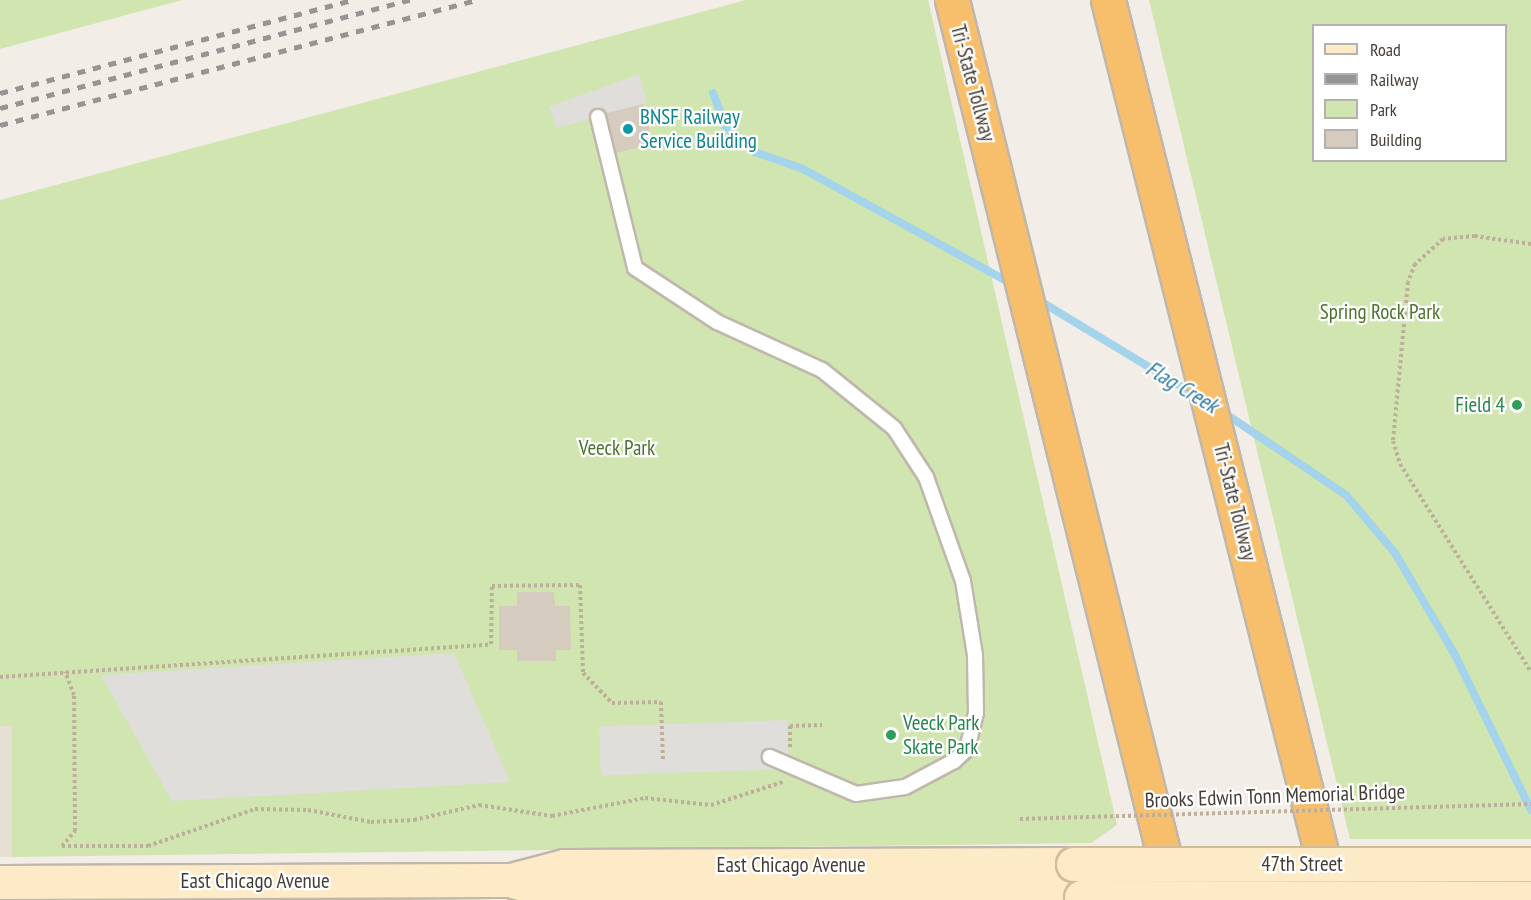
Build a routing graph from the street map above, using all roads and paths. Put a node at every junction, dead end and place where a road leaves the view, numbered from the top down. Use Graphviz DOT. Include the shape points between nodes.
graph roads {
  1 [pos="952,0"];
  2 [pos="1108,0"];
  3 [pos="598,117"];
  4 [pos="1531,244"];
  5 [pos="65,672"];
  6 [pos="1531,672"];
  7 [pos="0,677"];
  8 [pos="822,725"];
  9 [pos="770,757"];
  10 [pos="663,761"];
  11 [pos="791,768"];
  12 [pos="1531,804"];
  13 [pos="1020,819"];
  14 [pos="1073,864"];
  15 [pos="1531,864"];
  16 [pos="511,880"];
  17 [pos="0,882"];
  18 [pos="1081,897"];
  19 [pos="1531,898"];
  20 [pos="1175,900"];
  21 [pos="1332,900"];
  1 -- 20 [label="highway, Tri-State Tollway"];
  2 -- 21 [label="highway, Tri-State Tollway"];
  3 -- 11 [label="lane" via="635,268 717,322 803,360 847,387 894,428 913,454 951,541 975,655 976,713 967,749 917,782 872,793 844,792"];
  4 -- 6 [label="path" via="1475,236 1443,239 1415,264 1408,282 1393,441 1400,464"];
  5 -- 7 [label="path"];
  5 -- 10 [label="path" via="491,644 492,586 580,585 583,673 612,703 661,702"];
  5 -- 11 [label="path" via="74,695 75,831 62,846 148,846 244,810 267,808 371,822 414,820 479,805 552,816 645,798 711,805 778,784"];
  8 -- 11 [label="path" via="790,726"];
  9 -- 11 [label="lane"];
  12 -- 13 [label="path, Brooks Edwin Tonn Memorial Bridge, bridge"];
  14 -- 15 [label="main road, 47th Street, bridge"];
  14 -- 16 [label="main road, East Chicago Avenue" via="564,866"];
  16 -- 17 [label="main road, East Chicago Avenue"];
  16 -- 18 [label="main road, East Chicago Avenue" via="565,896"];
  18 -- 19 [label="main road, 47th Street, bridge"];
}
